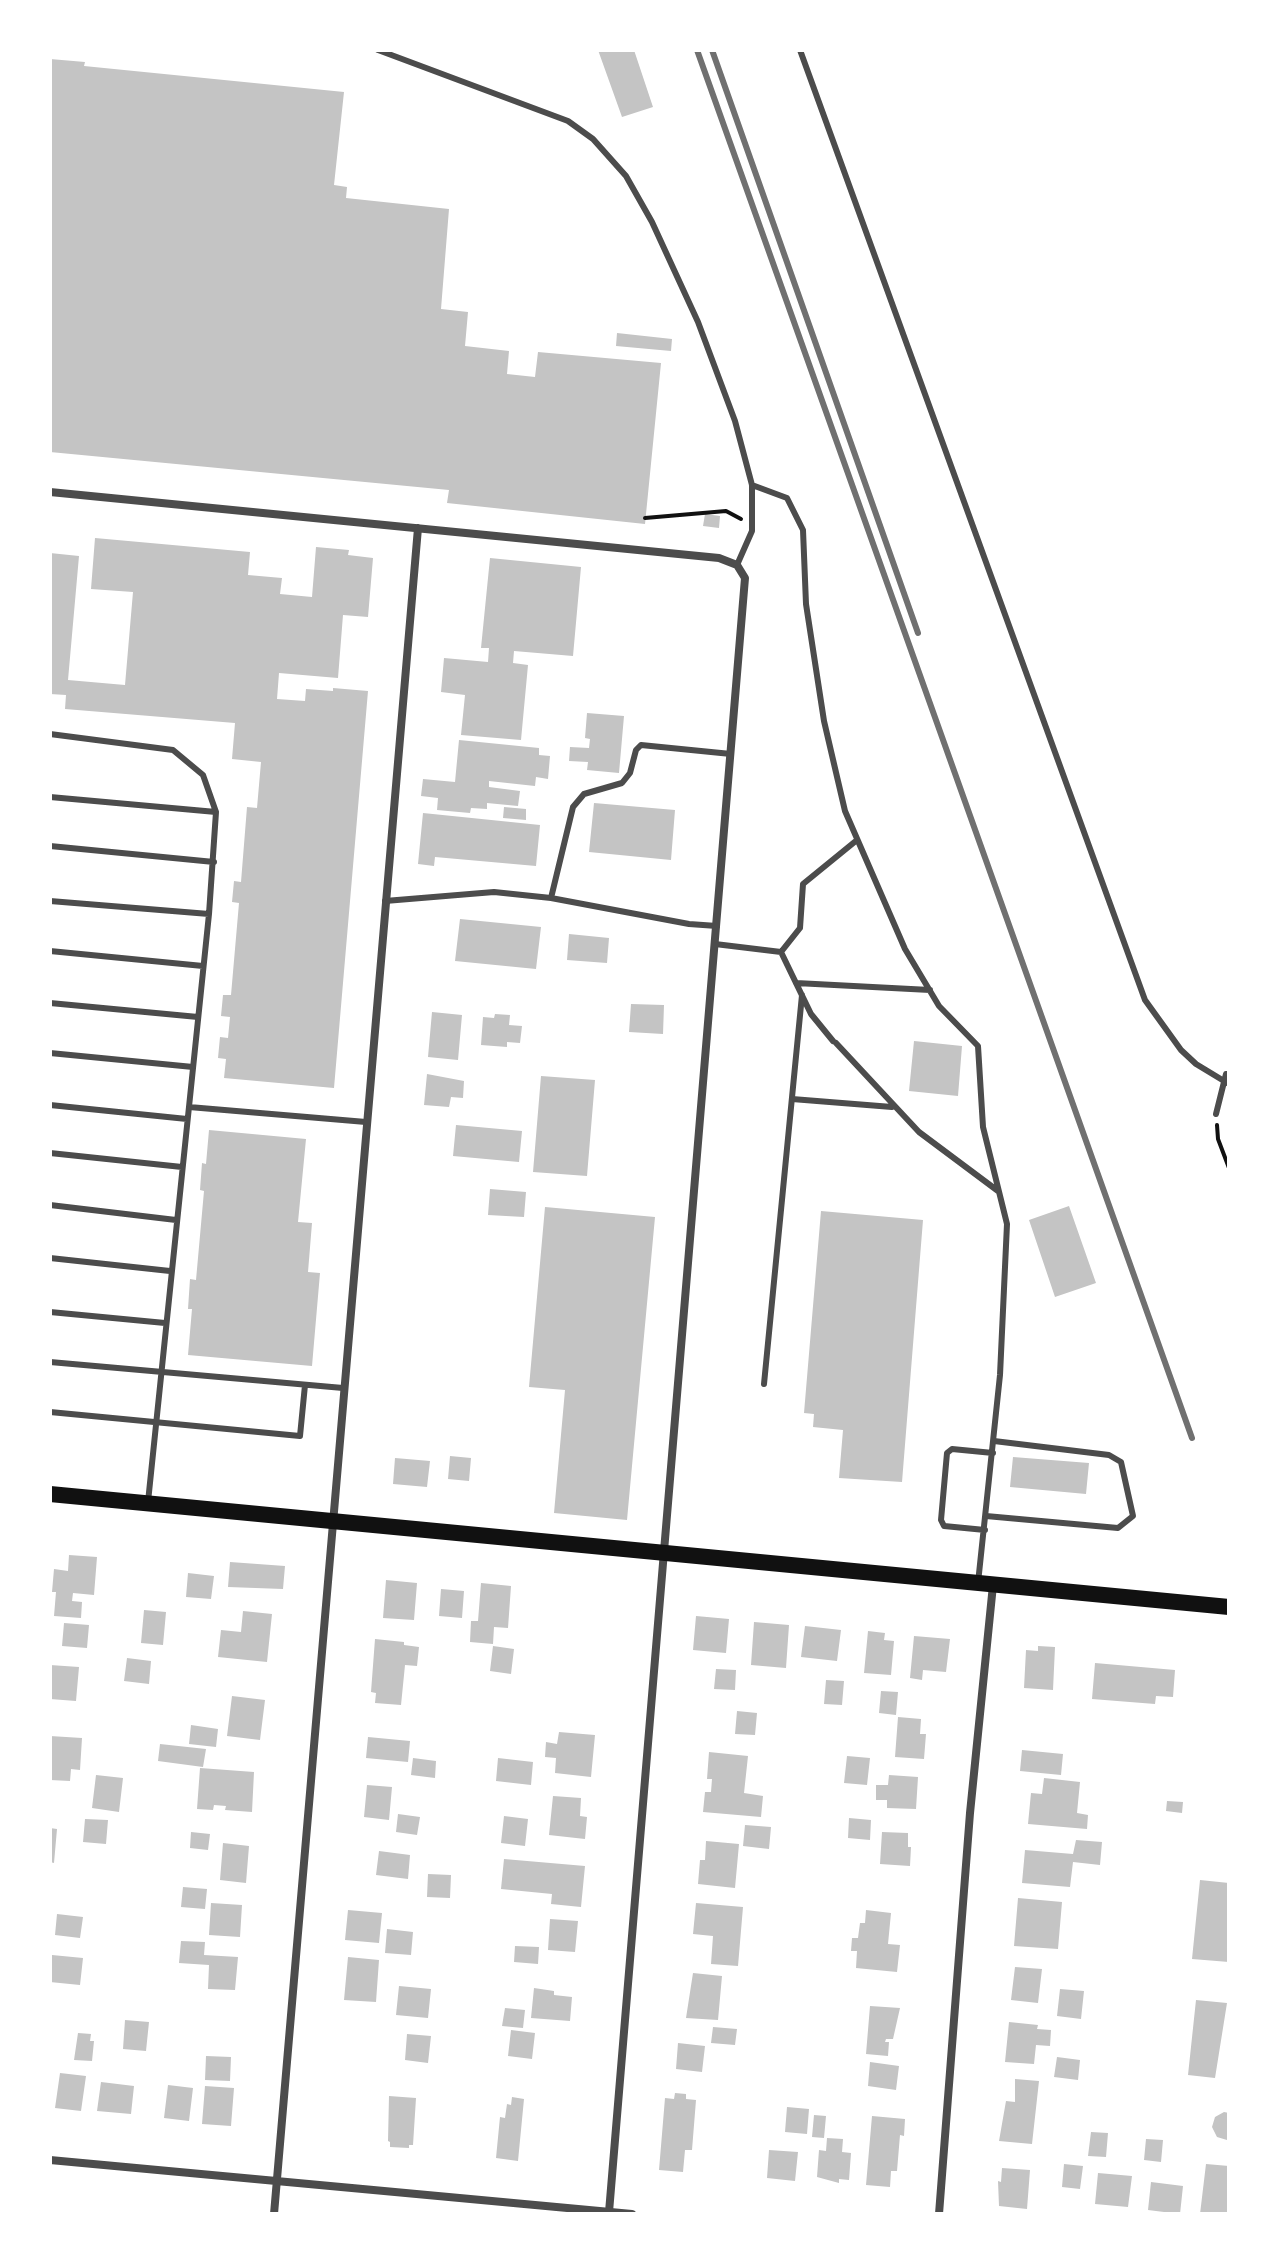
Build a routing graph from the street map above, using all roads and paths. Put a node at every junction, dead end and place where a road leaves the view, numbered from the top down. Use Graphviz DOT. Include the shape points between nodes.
graph roads {
  1 [pos="378,50"];
  2 [pos="800,50"];
  3 [pos="752,485"];
  4 [pos="50,492"];
  5 [pos="645,518"];
  6 [pos="752,524"];
  7 [pos="418,528"];
  8 [pos="737,565"];
  9 [pos="50,734"];
  10 [pos="732,754"];
  11 [pos="50,797"];
  12 [pos="216,812"];
  13 [pos="857,840"];
  14 [pos="50,846"];
  15 [pos="214,862"];
  16 [pos="551,898"];
  17 [pos="50,901"];
  18 [pos="385,901"];
  19 [pos="209,914"];
  20 [pos="717,926"];
  21 [pos="715,944"];
  22 [pos="50,951"];
  23 [pos="781,952"];
  24 [pos="203,966"];
  25 [pos="796,983"];
  26 [pos="930,990"];
  27 [pos="802,995"];
  28 [pos="50,1003"];
  29 [pos="198,1017"];
  30 [pos="50,1053"];
  31 [pos="193,1067"];
  32 [pos="1226,1080"];
  33 [pos="792,1099"];
  34 [pos="50,1105"];
  35 [pos="189,1107"];
  36 [pos="894,1107"];
  37 [pos="1216,1114"];
  38 [pos="187,1119"];
  39 [pos="366,1122"];
  40 [pos="50,1153"];
  41 [pos="182,1167"];
  42 [pos="1229,1168"];
  43 [pos="999,1191"];
  44 [pos="50,1205"];
  45 [pos="176,1220"];
  46 [pos="50,1258"];
  47 [pos="170,1271"];
  48 [pos="50,1312"];
  49 [pos="165,1323"];
  50 [pos="50,1362"];
  51 [pos="161,1372"];
  52 [pos="764,1384"];
  53 [pos="305,1385"];
  54 [pos="343,1388"];
  55 [pos="50,1412"];
  56 [pos="156,1420"];
  57 [pos="994,1441"];
  58 [pos="993,1453"];
  59 [pos="50,1494"];
  60 [pos="147,1504"];
  61 [pos="986,1516"];
  62 [pos="332,1522"];
  63 [pos="985,1530"];
  64 [pos="662,1554"];
  65 [pos="986,1583"];
  66 [pos="1229,1607"];
  67 [pos="50,2160"];
  68 [pos="277,2182"];
  69 [pos="609,2212"];
  70 [pos="274,2214"];
  71 [pos="632,2214"];
  72 [pos="939,2214"];
  1 -- 3 [label="lane" via="568,121 593,139 626,176 698,322"];
  2 -- 32 [label="lane" via="1145,1000 1181,1050"];
  3 -- 6 [label="lane"];
  3 -- 13 [label="lane" via="787,498 803,530 806,604 824,721"];
  4 -- 7 [label="street"];
  5 -- 6 [label="path" via="726,511"];
  6 -- 8 [label="lane"];
  7 -- 8 [label="street" via="719,558"];
  7 -- 18 [label="street"];
  8 -- 10 [label="street" via="746,585"];
  9 -- 12 [label="lane" via="173,750 203,775"];
  10 -- 16 [label="lane" via="641,745 622,783 584,794 573,807"];
  10 -- 20 [label="street"];
  11 -- 12 [label="lane"];
  12 -- 15 [label="lane"];
  13 -- 23 [label="lane" via="803,884 800,928"];
  13 -- 26 [label="lane" via="905,949"];
  14 -- 15 [label="lane"];
  15 -- 19 [label="lane"];
  16 -- 18 [label="lane" via="494,892"];
  16 -- 20 [label="lane"];
  17 -- 19 [label="lane"];
  18 -- 39 [label="street"];
  19 -- 24 [label="lane"];
  20 -- 21 [label="street"];
  21 -- 23 [label="lane"];
  21 -- 64 [label="street"];
  22 -- 24 [label="lane"];
  23 -- 25 [label="lane"];
  24 -- 29 [label="lane"];
  25 -- 26 [label="lane"];
  25 -- 27 [label="lane"];
  26 -- 43 [label="lane" via="978,1046 983,1127"];
  27 -- 33 [label="lane"];
  27 -- 36 [label="lane" via="811,1014"];
  28 -- 29 [label="lane"];
  29 -- 31 [label="lane"];
  30 -- 31 [label="lane"];
  31 -- 35 [label="lane"];
  32 -- 37 [label="lane"];
  33 -- 36 [label="lane"];
  33 -- 52 [label="lane"];
  34 -- 38 [label="lane"];
  35 -- 38 [label="lane"];
  35 -- 39 [label="lane"];
  36 -- 43 [label="lane"];
  37 -- 42 [label="path"];
  38 -- 41 [label="lane"];
  39 -- 54 [label="street"];
  40 -- 41 [label="lane"];
  41 -- 45 [label="lane"];
  43 -- 57 [label="lane" via="1007,1224"];
  44 -- 45 [label="lane"];
  45 -- 47 [label="lane"];
  46 -- 47 [label="lane"];
  47 -- 49 [label="lane"];
  48 -- 49 [label="lane"];
  49 -- 51 [label="lane"];
  50 -- 51 [label="lane"];
  51 -- 53 [label="lane"];
  51 -- 56 [label="lane"];
  53 -- 54 [label="lane"];
  53 -- 56 [label="lane" via="300,1436"];
  54 -- 62 [label="street"];
  55 -- 56 [label="lane"];
  56 -- 60 [label="lane"];
  57 -- 58 [label="lane"];
  57 -- 61 [label="lane" via="1109,1455 1121,1462 1133,1516 1118,1528"];
  58 -- 61 [label="lane"];
  58 -- 63 [label="lane" via="947,1453 941,1520 944,1526"];
  59 -- 60 [label="main road"];
  60 -- 62 [label="main road"];
  61 -- 63 [label="lane"];
  62 -- 64 [label="main road"];
  62 -- 68 [label="street"];
  63 -- 65 [label="lane"];
  64 -- 65 [label="main road"];
  64 -- 69 [label="street"];
  65 -- 66 [label="main road"];
  65 -- 72 [label="street"];
  67 -- 68 [label="street"];
  68 -- 69 [label="street"];
  68 -- 70 [label="street"];
  69 -- 71 [label="street"];
}
